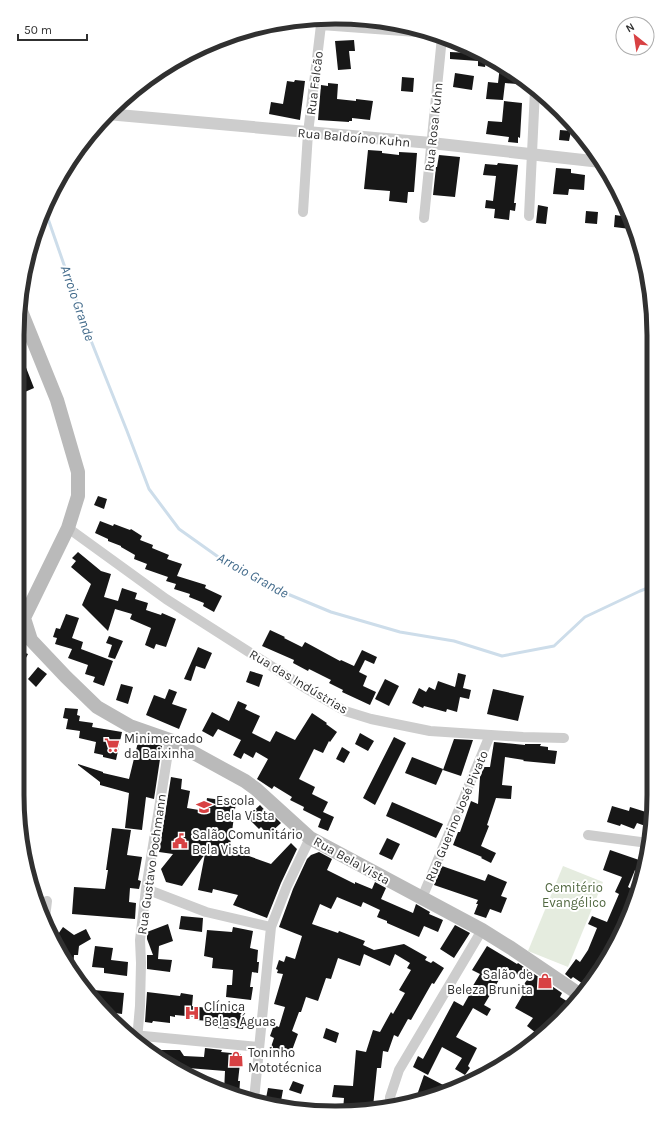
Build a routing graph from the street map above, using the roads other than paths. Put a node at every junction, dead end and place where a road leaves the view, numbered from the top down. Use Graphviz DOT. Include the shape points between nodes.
graph roads {
  1 [pos="399,31"];
  2 [pos="441,43"];
  3 [pos="535,96"];
  4 [pos="115,115"];
  5 [pos="308,133"];
  6 [pos="431,144"];
  7 [pos="532,155"];
  8 [pos="595,161"];
  9 [pos="302,212"];
  10 [pos="529,216"];
  11 [pos="424,218"];
  12 [pos="25,320"];
  13 [pos="68,528"];
  14 [pos="24,636"];
  15 [pos="31,640"];
  16 [pos="490,735"];
  17 [pos="564,738"];
  18 [pos="170,740"];
  19 [pos="588,835"];
  20 [pos="310,838"];
  21 [pos="643,842"];
  22 [pos="146,889"];
  23 [pos="422,898"];
  24 [pos="47,901"];
  25 [pos="46,910"];
  26 [pos="271,927"];
  27 [pos="482,930"];
  28 [pos="576,992"];
  29 [pos="136,1034"];
  30 [pos="140,1037"];
  31 [pos="259,1047"];
  32 [pos="254,1095"];
  33 [pos="390,1101"];
  1 -- 5 [label="street, Rua Falcão" via="321,25"];
  2 -- 6 [label="street, Rua Rosa Kuhn"];
  3 -- 7 [label="street"];
  4 -- 5 [label="street, Rua Baldoíno Kuhn"];
  5 -- 6 [label="street, Rua Baldoíno Kuhn"];
  5 -- 9 [label="street, Rua Falcão"];
  6 -- 7 [label="street, Rua Baldoíno Kuhn"];
  6 -- 11 [label="street, Rua Rosa Kuhn"];
  7 -- 8 [label="street, Rua Baldoíno Kuhn"];
  7 -- 10 [label="street"];
  12 -- 13 [label="main road" via="57,400 78,472 78,496"];
  13 -- 15 [label="main road" via="24,618"];
  13 -- 16 [label="street, Rua das Indústrias" via="166,599 344,711 430,731"];
  14 -- 15 [label="street, Rua Bela Vista"];
  15 -- 18 [label="main road, Rua Bela Vista" via="97,707 130,726"];
  16 -- 17 [label="street, Rua das Indústrias"];
  16 -- 23 [label="street, Rua Guerino José Pivato"];
  18 -- 20 [label="main road, Rua Bela Vista" via="245,781"];
  18 -- 22 [label="street, Rua Gustavo Pochmann"];
  19 -- 21 [label="street"];
  20 -- 23 [label="main road, Rua Bela Vista"];
  20 -- 26 [label="street"];
  22 -- 26 [label="street" via="206,912"];
  22 -- 29 [label="street, Rua Gustavo Pochmann" via="140,940"];
  23 -- 27 [label="main road, Rua Bela Vista"];
  24 -- 25 [label="street"];
  26 -- 31 [label="street"];
  27 -- 28 [label="main road, Rua Bela Vista"];
  27 -- 33 [label="street" via="399,1070"];
  30 -- 31 [label="street"];
  31 -- 32 [label="street"];
}
